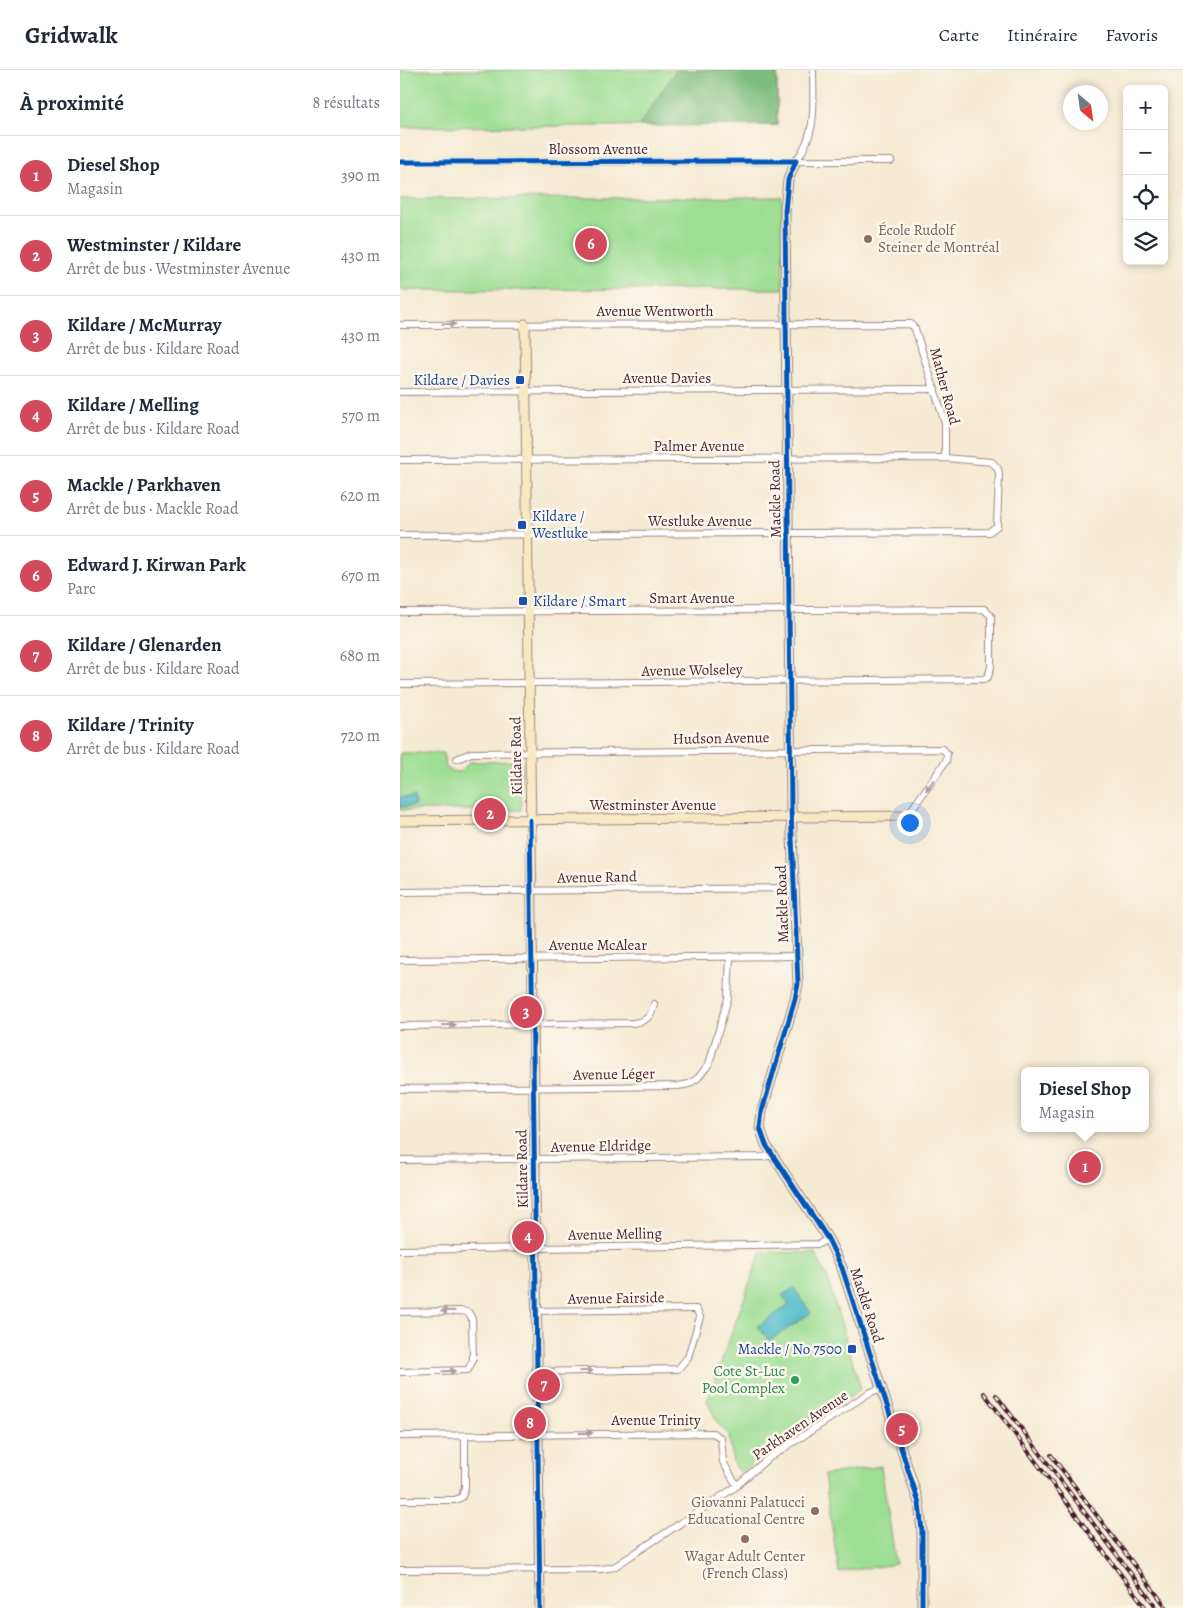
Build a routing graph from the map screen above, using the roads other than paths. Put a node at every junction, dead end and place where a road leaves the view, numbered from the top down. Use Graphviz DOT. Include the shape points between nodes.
graph roads {
  1 [pos="813,70"];
  2 [pos="796,161"];
  3 [pos="891,161"];
  4 [pos="400,162"];
  5 [pos="786,323"];
  6 [pos="400,324"];
  7 [pos="525,324"];
  8 [pos="911,324"];
  9 [pos="935,389"];
  10 [pos="786,391"];
  11 [pos="400,392"];
  12 [pos="526,392"];
  13 [pos="788,458"];
  14 [pos="945,458"];
  15 [pos="527,459"];
  16 [pos="400,460"];
  17 [pos="998,494"];
  18 [pos="788,533"];
  19 [pos="528,534"];
  20 [pos="400,535"];
  21 [pos="789,610"];
  22 [pos="400,612"];
  23 [pos="528,612"];
  24 [pos="984,679"];
  25 [pos="789,681"];
  26 [pos="400,684"];
  27 [pos="528,684"];
  28 [pos="790,749"];
  29 [pos="530,752"];
  30 [pos="457,759"];
  31 [pos="907,816"];
  32 [pos="791,818"];
  33 [pos="530,820"];
  34 [pos="400,821"];
  35 [pos="793,888"];
  36 [pos="531,890"];
  37 [pos="400,892"];
  38 [pos="730,956"];
  39 [pos="796,956"];
  40 [pos="532,958"];
  41 [pos="400,960"];
  42 [pos="654,1004"];
  43 [pos="533,1024"];
  44 [pos="400,1026"];
  45 [pos="533,1088"];
  46 [pos="400,1089"];
  47 [pos="772,1155"];
  48 [pos="534,1159"];
  49 [pos="400,1160"];
  50 [pos="828,1239"];
  51 [pos="536,1248"];
  52 [pos="400,1250"];
  53 [pos="536,1311"];
  54 [pos="400,1312"];
  55 [pos="400,1372"];
  56 [pos="537,1372"];
  57 [pos="881,1388"];
  58 [pos="538,1434"];
  59 [pos="400,1436"];
  60 [pos="465,1436"];
  61 [pos="738,1486"];
  62 [pos="400,1500"];
  63 [pos="539,1569"];
  64 [pos="400,1570"];
  65 [pos="540,1608"];
  66 [pos="922,1608"];
  1 -- 2 [label="street, Mackle Road" via="813,126"];
  2 -- 3 [label="street, Blossom Avenue"];
  2 -- 4 [label="street, Blossom Avenue"];
  2 -- 5 [label="street, Mackle Road" via="785,196"];
  5 -- 7 [label="street, Avenue Wentworth"];
  5 -- 8 [label="street, Avenue Wentworth"];
  5 -- 10 [label="street, Mackle Road"];
  6 -- 7 [label="street, Avenue Wentworth, one-way"];
  7 -- 12 [label="street, Kildare Road"];
  8 -- 9 [label="street, Mather Road"];
  9 -- 10 [label="street, Avenue Davies"];
  9 -- 14 [label="street, Mather Road" via="945,423"];
  10 -- 12 [label="street, Avenue Davies"];
  10 -- 13 [label="street, Mackle Road"];
  11 -- 12 [label="street, Avenue Davies"];
  12 -- 15 [label="street, Kildare Road"];
  13 -- 14 [label="street, Palmer Avenue"];
  13 -- 15 [label="street, Palmer Avenue"];
  13 -- 18 [label="street, Mackle Road"];
  14 -- 17 [label="street, Palmer Avenue" via="996,464"];
  15 -- 16 [label="street, Palmer Avenue"];
  15 -- 19 [label="street, Kildare Road"];
  17 -- 18 [label="street, Westluke Avenue" via="997,526 989,532"];
  18 -- 19 [label="street, Westluke Avenue"];
  18 -- 21 [label="street, Mackle Road"];
  19 -- 20 [label="street, Westluke Avenue"];
  19 -- 23 [label="street, Kildare Road"];
  21 -- 23 [label="street, Smart Avenue"];
  21 -- 24 [label="street, Smart Avenue" via="984,609 991,616 991,667"];
  21 -- 25 [label="street, Mackle Road"];
  22 -- 23 [label="street, Smart Avenue"];
  23 -- 27 [label="street, Kildare Road"];
  24 -- 25 [label="street, Avenue Wolseley"];
  25 -- 27 [label="street, Avenue Wolseley"];
  25 -- 28 [label="street, Mackle Road"];
  26 -- 27 [label="street, Avenue Wolseley"];
  27 -- 29 [label="street, Kildare Road"];
  28 -- 29 [label="street, Hudson Avenue"];
  28 -- 31 [label="street, Hudson Avenue, one-way" via="942,749 947,753 946,761"];
  28 -- 32 [label="street, Mackle Road"];
  29 -- 30 [label="street, Hudson Avenue" via="471,753"];
  29 -- 33 [label="street, Kildare Road"];
  31 -- 32 [label="street, Westminster Avenue"];
  32 -- 33 [label="street, Westminster Avenue"];
  32 -- 35 [label="street, Mackle Road"];
  33 -- 34 [label="street, Westminster Avenue"];
  33 -- 36 [label="street, Kildare Road"];
  35 -- 36 [label="street, Avenue Rand"];
  35 -- 39 [label="street, Mackle Road"];
  36 -- 37 [label="street, Avenue Rand"];
  36 -- 40 [label="street, Kildare Road"];
  38 -- 39 [label="street, Avenue McAlear"];
  38 -- 40 [label="street, Avenue McAlear"];
  38 -- 45 [label="street, Avenue Léger" via="727,1002 709,1064 696,1080 678,1086"];
  39 -- 47 [label="street, Mackle Road" via="796,995 760,1121 762,1136"];
  40 -- 41 [label="street, Avenue McAlear"];
  40 -- 43 [label="street, Kildare Road"];
  42 -- 43 [label="street" via="652,1013 643,1021"];
  44 -- 43 [label="street, one-way"];
  43 -- 45 [label="street, Kildare Road"];
  45 -- 46 [label="street, Avenue Léger"];
  45 -- 48 [label="street, Kildare Road"];
  47 -- 48 [label="street, Avenue Eldridge"];
  47 -- 50 [label="street, Mackle Road"];
  48 -- 49 [label="street, Avenue Eldridge"];
  48 -- 51 [label="street, Kildare Road"];
  50 -- 51 [label="street, Avenue Melling" via="819,1244"];
  50 -- 57 [label="street, Mackle Road" via="842,1268"];
  51 -- 52 [label="street, Avenue Melling"];
  51 -- 53 [label="street, Kildare Road"];
  53 -- 56 [label="street, Kildare Road"];
  56 -- 53 [label="street, Avenue Fairside, one-way" via="678,1369 686,1362 700,1317 696,1310"];
  55 -- 54 [label="street, one-way" via="468,1370 472,1366 472,1319 468,1314 462,1311"];
  56 -- 58 [label="street, Kildare Road"];
  57 -- 61 [label="street, Parkhaven Avenue" via="766,1460"];
  57 -- 66 [label="street, Mackle Road" via="920,1508"];
  58 -- 60 [label="street, Avenue Trinity"];
  58 -- 61 [label="street, Avenue Trinity, one-way" via="717,1434 721,1440 723,1462"];
  58 -- 63 [label="street, Kildare Road"];
  59 -- 60 [label="street, Avenue Trinity"];
  60 -- 62 [label="street" via="465,1487 462,1497 455,1500"];
  61 -- 63 [label="street, Parkhaven Avenue" via="614,1567"];
  63 -- 64 [label="street, Parkhaven Avenue"];
  63 -- 65 [label="street, Kildare Road"];
}
